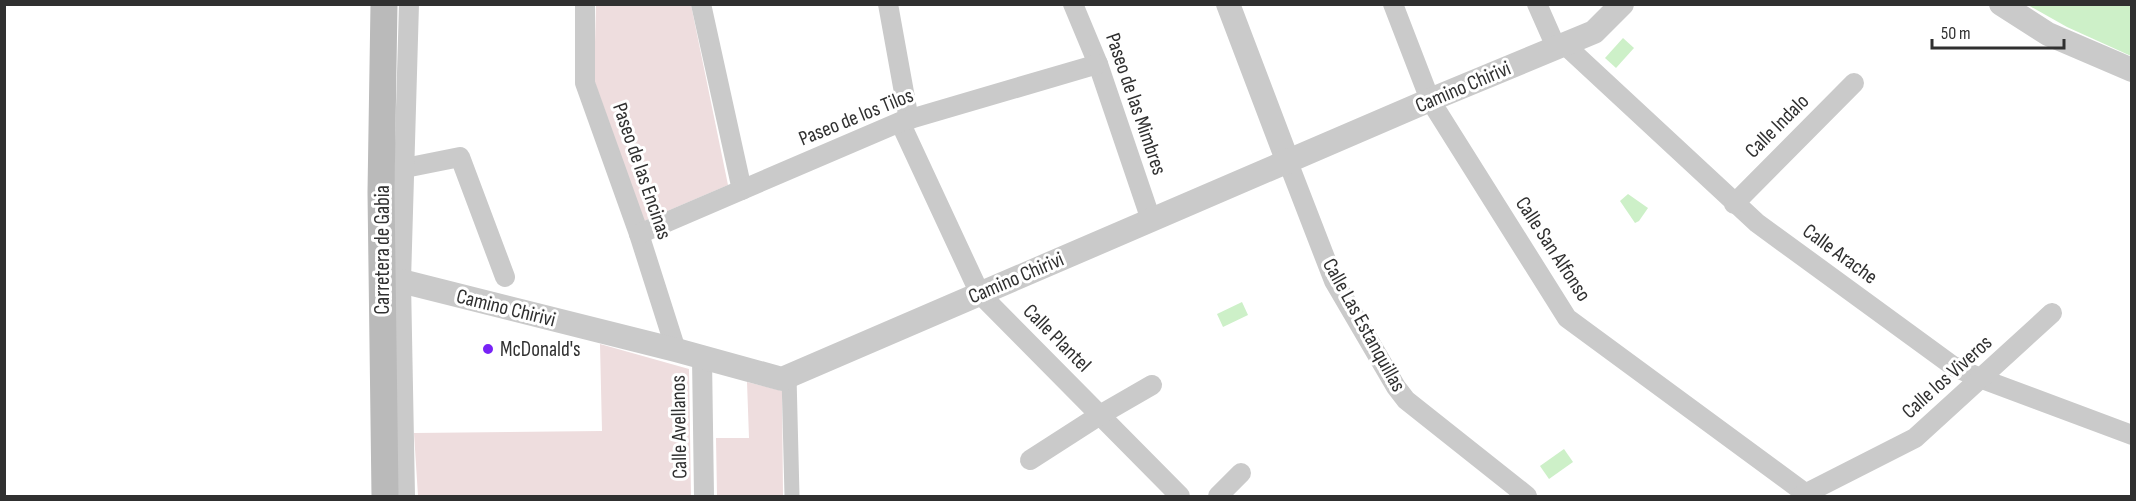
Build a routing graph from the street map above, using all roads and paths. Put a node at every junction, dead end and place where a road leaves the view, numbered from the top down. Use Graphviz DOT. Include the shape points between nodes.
graph roads {
  1 [pos="384,4"];
  2 [pos="409,4"];
  3 [pos="585,4"];
  4 [pos="701,4"];
  5 [pos="888,4"];
  6 [pos="1073,4"];
  7 [pos="1228,4"];
  8 [pos="1393,4"];
  9 [pos="1537,4"];
  10 [pos="1622,4"];
  11 [pos="2001,4"];
  12 [pos="1560,46"];
  13 [pos="1098,64"];
  14 [pos="2132,70"];
  15 [pos="1854,83"];
  16 [pos="1430,100"];
  17 [pos="904,121"];
  18 [pos="1288,162"];
  19 [pos="405,168"];
  20 [pos="742,190"];
  21 [pos="1734,204"];
  22 [pos="1151,220"];
  23 [pos="639,234"];
  24 [pos="505,277"];
  25 [pos="392,280"];
  26 [pos="980,294"];
  27 [pos="2052,313"];
  28 [pos="676,350"];
  29 [pos="702,358"];
  30 [pos="789,376"];
  31 [pos="1982,379"];
  32 [pos="1152,385"];
  33 [pos="1100,415"];
  34 [pos="2132,435"];
  35 [pos="1030,460"];
  36 [pos="1240,473"];
  37 [pos="385,496"];
  38 [pos="405,496"];
  39 [pos="704,496"];
  40 [pos="792,496"];
  41 [pos="1180,496"];
  42 [pos="1218,496"];
  43 [pos="1527,496"];
  44 [pos="1805,496"];
  1 -- 25 [label="main road, Carretera de Gabia"];
  2 -- 19 [label="street"];
  3 -- 23 [label="street, Paseo de las Encinas" via="585,82"];
  4 -- 20 [label="street"];
  5 -- 17 [label="street, Calle Plantel"];
  6 -- 13 [label="street, Paseo de las Mimbres"];
  7 -- 18 [label="street, Calle Las Estanquillas"];
  8 -- 16 [label="street, Calle San Alfonso"];
  9 -- 12 [label="street, Calle Arache"];
  10 -- 12 [label="street, Camino Chirivi" via="1594,32"];
  11 -- 14 [label="street" via="2048,33"];
  12 -- 16 [label="street, Camino Chirivi"];
  12 -- 21 [label="street, Calle Arache"];
  13 -- 17 [label="street, Paseo de los Tilos"];
  13 -- 22 [label="street, Paseo de las Mimbres"];
  15 -- 21 [label="street, Calle Indalo"];
  16 -- 18 [label="street, Camino Chirivi"];
  16 -- 44 [label="street, Calle San Alfonso" via="1566,318"];
  17 -- 20 [label="street, Paseo de los Tilos"];
  17 -- 26 [label="street, Calle Plantel"];
  18 -- 22 [label="street, Camino Chirivi"];
  18 -- 43 [label="street, Calle Las Estanquillas" via="1334,281 1396,387 1406,400"];
  19 -- 24 [label="street" via="460,157"];
  19 -- 25 [label="street"];
  20 -- 23 [label="street, Paseo de los Tilos"];
  21 -- 31 [label="street, Calle Arache" via="1953,366"];
  22 -- 26 [label="street, Camino Chirivi"];
  23 -- 28 [label="street, Paseo de las Encinas"];
  25 -- 28 [label="street, Camino Chirivi"];
  25 -- 37 [label="main road, Carretera de Gabia"];
  25 -- 38 [label="street"];
  26 -- 30 [label="street, Camino Chirivi"];
  26 -- 33 [label="street, Calle Plantel"];
  27 -- 31 [label="street, Calle los Viveros"];
  28 -- 29 [label="street, Camino Chirivi"];
  29 -- 30 [label="street, Camino Chirivi" via="782,379"];
  29 -- 39 [label="street, Calle Avellanos"];
  30 -- 40 [label="street"];
  31 -- 34 [label="street, Calle Arache"];
  31 -- 44 [label="street, Calle los Viveros" via="1916,438"];
  32 -- 33 [label="street"];
  33 -- 35 [label="street"];
  33 -- 41 [label="street, Calle Plantel"];
  36 -- 42 [label="street"];
}
